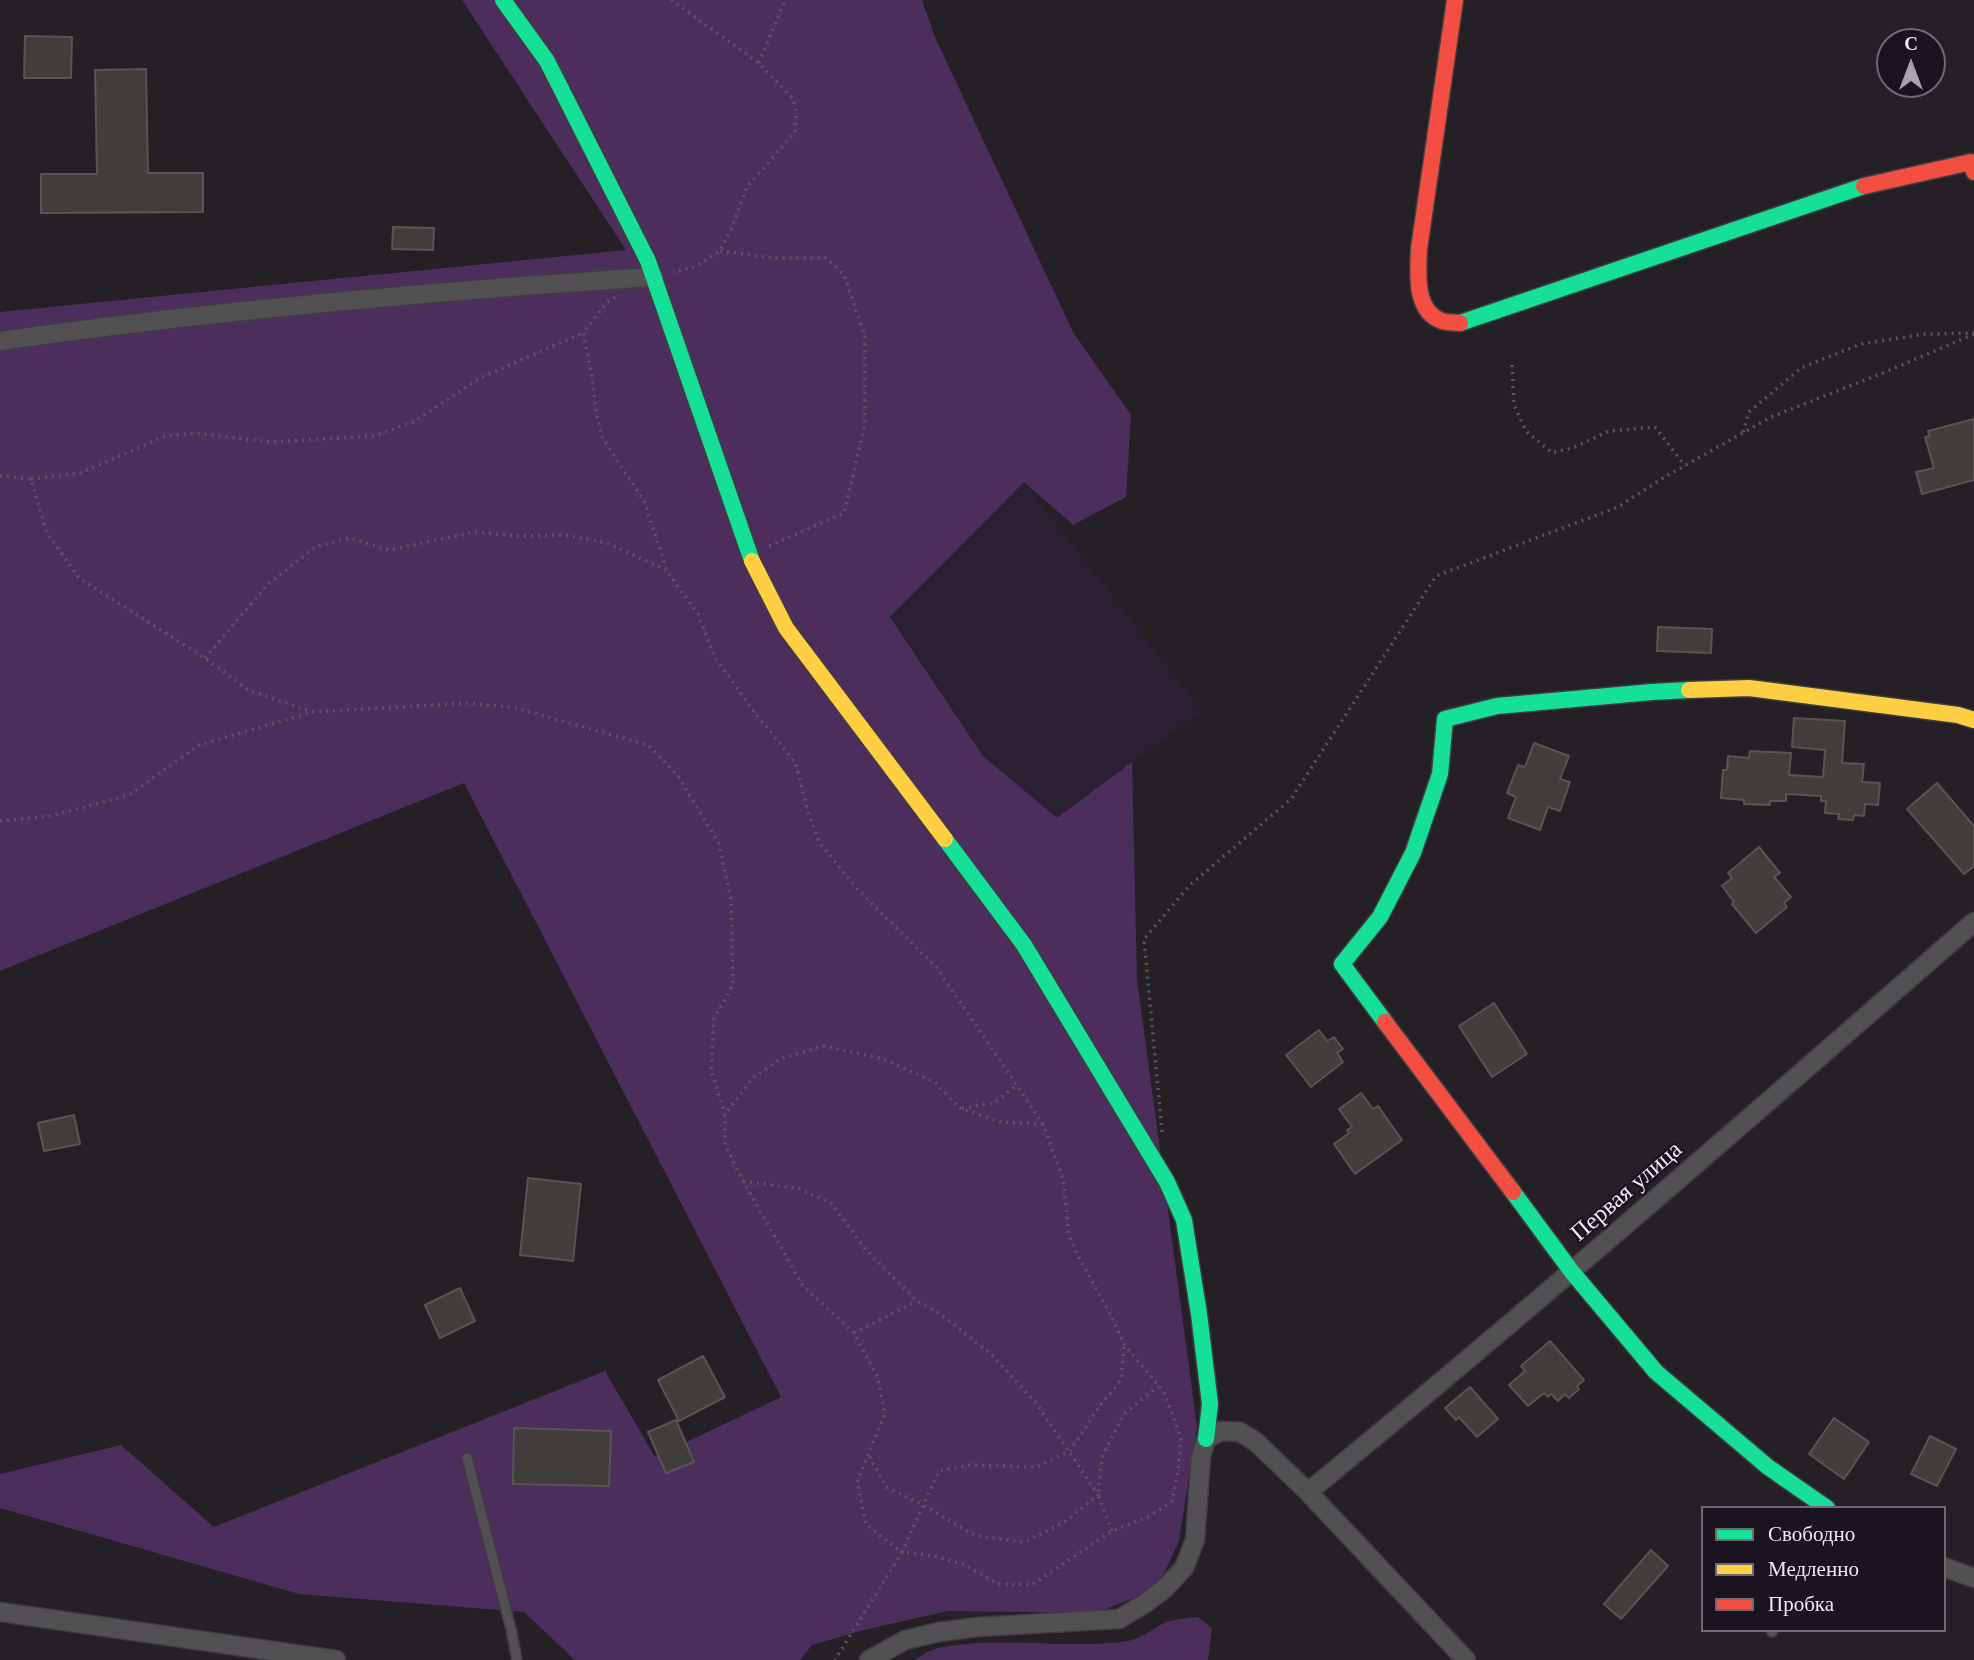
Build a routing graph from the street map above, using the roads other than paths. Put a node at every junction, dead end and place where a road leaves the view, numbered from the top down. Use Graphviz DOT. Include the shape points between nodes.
graph roads {
  1 [pos="503,0"];
  2 [pos="1455,0"];
  3 [pos="1974,172"];
  4 [pos="653,277"];
  5 [pos="0,341"];
  6 [pos="1974,720"];
  7 [pos="1974,922"];
  8 [pos="1572,1272"];
  9 [pos="1206,1439"];
  10 [pos="467,1458"];
  11 [pos="1308,1492"];
  12 [pos="1824,1506"];
  13 [pos="1946,1568"];
  14 [pos="1974,1578"];
  15 [pos="1,1613"];
  16 [pos="326,1659"];
  17 [pos="517,1660"];
  18 [pos="869,1660"];
  19 [pos="1466,1660"];
  1 -- 4 [label="street" via="547,61"];
  2 -- 3 [label="street" via="1419,249 1418,287 1429,312 1441,321 1461,323 1859,187 1971,162"];
  4 -- 5 [label="street" via="313,303"];
  4 -- 9 [label="street" via="749,555 786,628 1024,945 1167,1182 1184,1220 1199,1314 1210,1404"];
  6 -- 8 [label="street" via="1749,688 1497,706 1445,719 1440,774 1413,853 1380,918 1342,964"];
  7 -- 8 [label="street, Первая улица"];
  8 -- 11 [label="street, Первая улица"];
  8 -- 12 [label="street" via="1656,1372 1768,1467"];
  9 -- 11 [label="street" via="1220,1431 1240,1432"];
  9 -- 18 [label="street" via="1200,1456 1195,1541 1184,1568 1144,1605 1119,1619 939,1632 905,1640"];
  10 -- 17 [label="lane"];
  11 -- 19 [label="street"];
  13 -- 14 [label="street"];
  15 -- 16 [label="street"];
}
